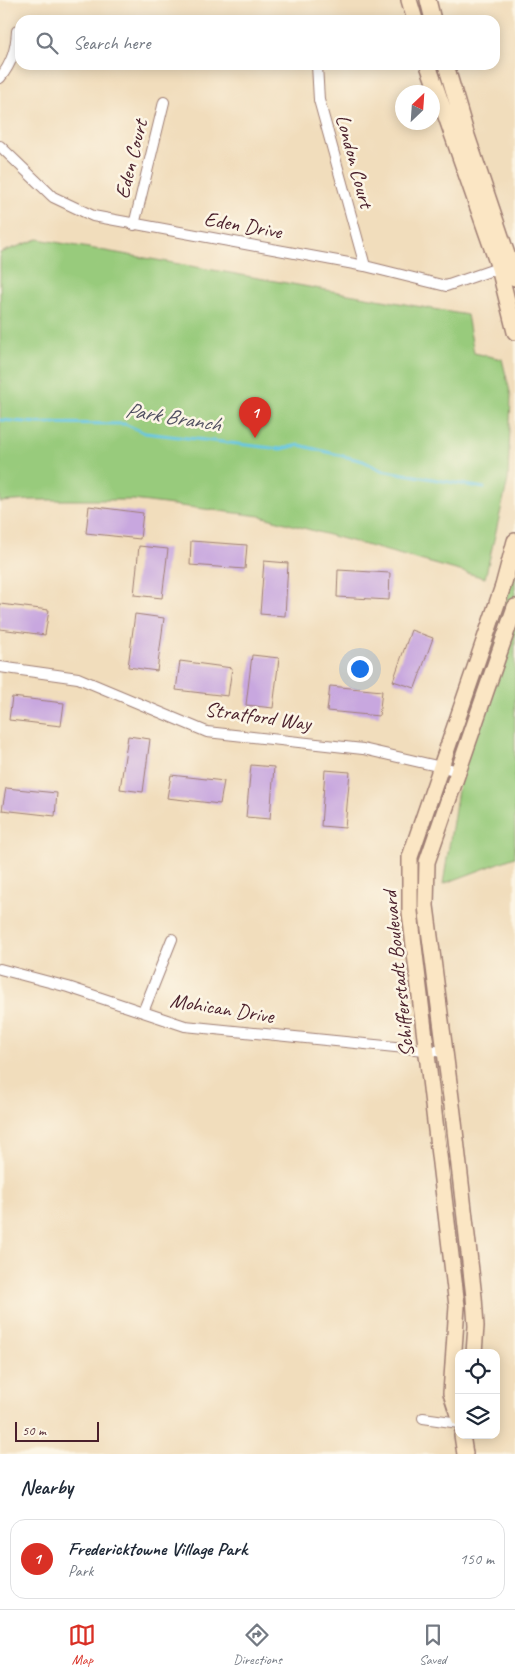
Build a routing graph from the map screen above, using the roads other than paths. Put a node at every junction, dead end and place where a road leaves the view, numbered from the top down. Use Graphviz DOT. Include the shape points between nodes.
graph roads {
  1 [pos="409,0"];
  2 [pos="428,0"];
  3 [pos="414,15"];
  4 [pos="432,15"];
  5 [pos="15,50"];
  6 [pos="317,70"];
  7 [pos="430,70"];
  8 [pos="447,70"];
  9 [pos="0,78"];
  10 [pos="164,102"];
  11 [pos="0,146"];
  12 [pos="134,225"];
  13 [pos="365,266"];
  14 [pos="510,268"];
  15 [pos="515,332"];
  16 [pos="515,541"];
  17 [pos="515,607"];
  18 [pos="0,667"];
  19 [pos="439,767"];
  20 [pos="459,771"];
  21 [pos="172,939"];
  22 [pos="0,969"];
  23 [pos="143,1012"];
  24 [pos="427,1051"];
  25 [pos="445,1052"];
  26 [pos="474,1349"];
  27 [pos="455,1406"];
  28 [pos="422,1418"];
  29 [pos="455,1422"];
  30 [pos="463,1439"];
  31 [pos="465,1454"];
  1 -- 3 [label="main road"];
  2 -- 4 [label="main road"];
  5 -- 9 [label="street"];
  6 -- 13 [label="street, London Court" via="319,100"];
  7 -- 14 [label="main road"];
  8 -- 14 [label="main road"];
  10 -- 12 [label="street, Eden Court"];
  11 -- 12 [label="street, Eden Drive" via="53,197 93,216"];
  12 -- 13 [label="street, Eden Drive"];
  13 -- 14 [label="street, Eden Drive" via="446,286"];
  14 -- 15 [label="main road"];
  16 -- 19 [label="main road, Schifferstadt Boulevard" via="503,586"];
  17 -- 20 [label="main road, Schifferstadt Boulevard"];
  18 -- 19 [label="street, Stratford Way" via="78,678 207,732 363,749"];
  19 -- 20 [label="street, Stratford Way"];
  19 -- 24 [label="main road, Schifferstadt Boulevard" via="410,857 409,875 410,912"];
  20 -- 25 [label="main road, Schifferstadt Boulevard" via="427,862 426,906"];
  21 -- 23 [label="street"];
  22 -- 23 [label="street, Mohican Drive"];
  23 -- 24 [label="street, Mohican Drive" via="185,1026 214,1030"];
  24 -- 25 [label="street, Mohican Drive"];
  24 -- 27 [label="main road, Schifferstadt Boulevard" via="457,1306 451,1393"];
  25 -- 26 [label="main road, Schifferstadt Boulevard" via="474,1297"];
  28 -- 29 [label="street"];
  30 -- 31 [label="main road"];
}
